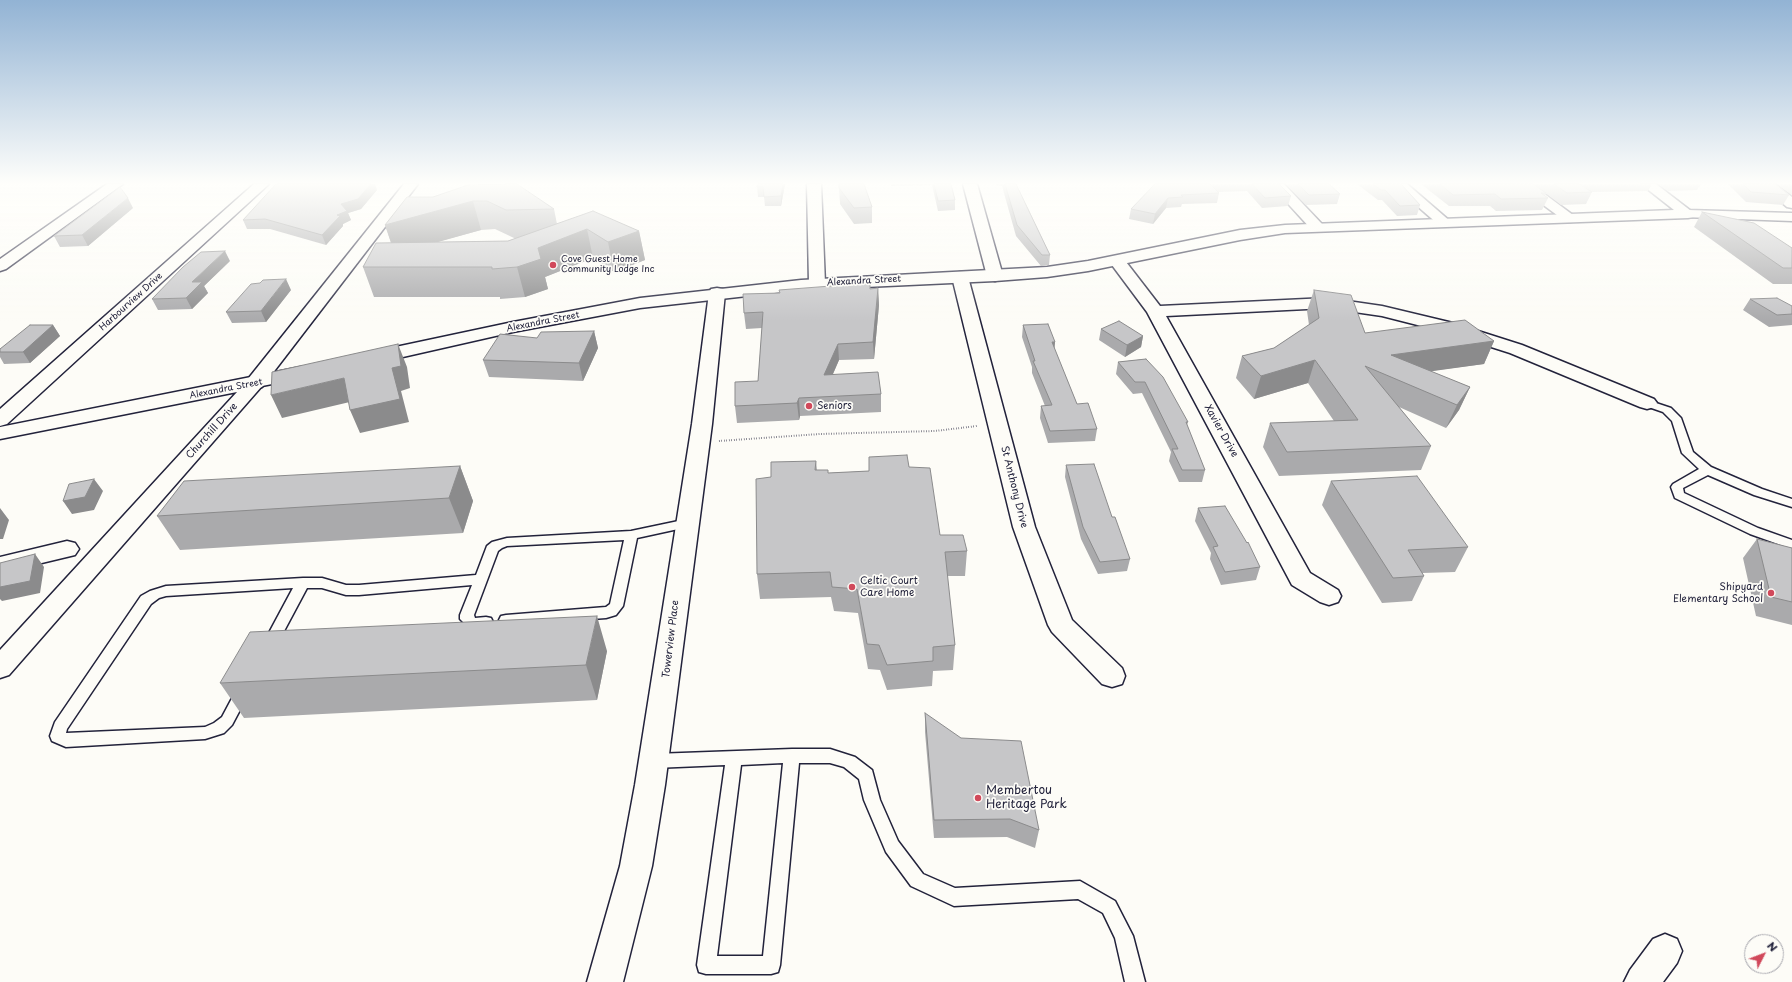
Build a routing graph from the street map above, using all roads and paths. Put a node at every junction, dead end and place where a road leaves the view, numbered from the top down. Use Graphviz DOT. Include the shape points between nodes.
graph roads {
  1 [pos="51,230"];
  2 [pos="211,230"];
  3 [pos="375,230"];
  4 [pos="815,230"];
  5 [pos="982,230"];
  6 [pos="1290,230"];
  7 [pos="1117,261"];
  8 [pos="0,266"];
  9 [pos="994,276"];
  10 [pos="960,277"];
  11 [pos="817,284"];
  12 [pos="717,293"];
  13 [pos="1155,311"];
  14 [pos="360,360"];
  15 [pos="316,370"];
  16 [pos="255,383"];
  17 [pos="1647,403"];
  18 [pos="0,420"];
  19 [pos="998,423"];
  20 [pos="0,433"];
  21 [pos="699,442"];
  22 [pos="1707,470"];
  23 [pos="1792,503"];
  24 [pos="688,523"];
  25 [pos="631,535"];
  26 [pos="1792,545"];
  27 [pos="67,549"];
  28 [pos="0,565"];
  29 [pos="480,579"];
  30 [pos="303,584"];
  31 [pos="1329,596"];
  32 [pos="263,655"];
  33 [pos="0,668"];
  34 [pos="1112,676"];
  35 [pos="249,681"];
  36 [pos="792,756"];
  37 [pos="734,758"];
  38 [pos="654,761"];
  39 [pos="1666,951"];
  40 [pos="605,982"];
  41 [pos="1135,982"];
  42 [pos="1642,982"];
  1 -- 8 [label="street"];
  2 -- 18 [label="street, Harbourview Drive"];
  3 -- 16 [label="street, Churchill Drive"];
  4 -- 11 [label="street"];
  5 -- 9 [label="street"];
  6 -- 7 [label="street, Alexandra Street" via="1240,235"];
  7 -- 9 [label="street, Alexandra Street" via="1053,271"];
  7 -- 13 [label="street, Xavier Drive"];
  9 -- 10 [label="street, Alexandra Street"];
  10 -- 11 [label="street, Alexandra Street"];
  10 -- 19 [label="street, St Anthony Drive"];
  11 -- 12 [label="street, Alexandra Street"];
  12 -- 14 [label="street, Alexandra Street" via="640,302"];
  12 -- 21 [label="street, Towerview Place"];
  13 -- 17 [label="street" via="1327,303 1382,311 1447,327 1516,349"];
  13 -- 31 [label="street, Xavier Drive" via="1301,579"];
  15 -- 16 [label="street, Alexandra Street"];
  16 -- 20 [label="street, Alexandra Street"];
  16 -- 33 [label="street, Churchill Drive"];
  17 -- 22 [label="lane" via="1667,410 1677,420 1688,453"];
  19 -- 21 [label="path" via="935,431 820,434"];
  19 -- 34 [label="street, St Anthony Drive" via="1024,527 1061,625"];
  21 -- 24 [label="street, Towerview Place"];
  22 -- 23 [label="lane" via="1758,492"];
  22 -- 26 [label="lane" via="1677,487 1679,495 1754,531"];
  24 -- 25 [label="lane"];
  24 -- 38 [label="street, Towerview Place"];
  25 -- 29 [label="lane" via="507,542 492,549"];
  25 -- 29 [label="lane" via="616,606 606,613 473,623 467,615"];
  27 -- 28 [label="street"];
  29 -- 30 [label="lane" via="359,590 346,590 322,583"];
  30 -- 32 [label="lane"];
  30 -- 35 [label="lane" via="166,591 155,594 146,600 60,727 58,736 66,740 206,733 219,728 227,720"];
  36 -- 37 [label="lane"];
  36 -- 37 [label="lane" via="771,965 706,965"];
  36 -- 41 [label="lane" via="830,756 849,762 866,775 872,800 892,846 916,880 954,897 1080,890 1109,907 1124,936"];
  37 -- 38 [label="lane"];
  38 -- 40 [label="street, Towerview Place" via="636,866"];
  39 -- 42 [label="street"];
}
